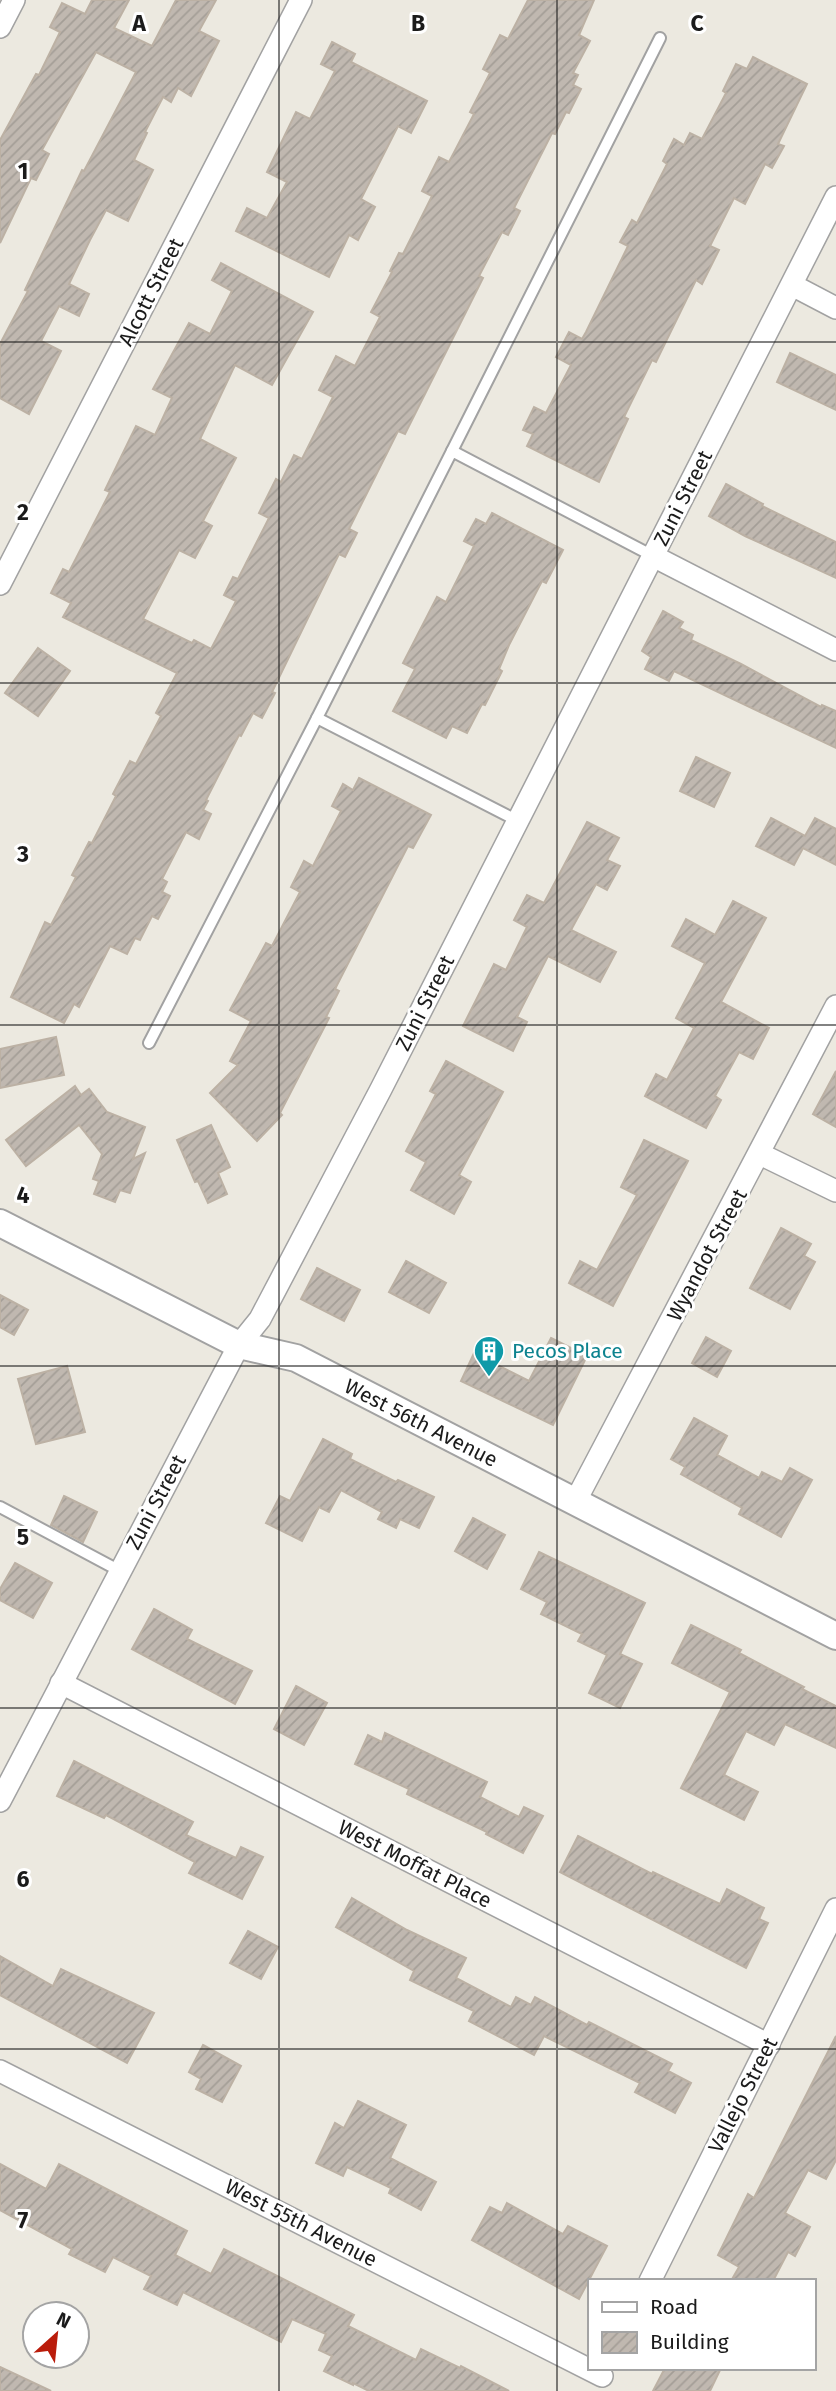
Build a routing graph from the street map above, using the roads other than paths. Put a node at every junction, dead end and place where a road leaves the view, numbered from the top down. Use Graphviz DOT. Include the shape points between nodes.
graph roads {
  1 [pos="14,0"];
  2 [pos="301,0"];
  3 [pos="0,27"];
  4 [pos="660,38"];
  5 [pos="836,197"];
  6 [pos="792,285"];
  7 [pos="836,308"];
  8 [pos="452,451"];
  9 [pos="653,556"];
  10 [pos="0,584"];
  11 [pos="836,650"];
  12 [pos="317,718"];
  13 [pos="518,821"];
  14 [pos="836,1006"];
  15 [pos="149,1043"];
  16 [pos="760,1154"];
  17 [pos="836,1191"];
  18 [pos="0,1223"];
  19 [pos="239,1345"];
  20 [pos="575,1502"];
  21 [pos="0,1507"];
  22 [pos="120,1571"];
  23 [pos="836,1636"];
  24 [pos="61,1683"];
  25 [pos="0,1801"];
  26 [pos="836,1909"];
  27 [pos="769,2045"];
  28 [pos="0,2071"];
  29 [pos="651,2279"];
  30 [pos="600,2378"];
  1 -- 3 [label="street"];
  2 -- 10 [label="street, Alcott Street"];
  4 -- 8 [label="lane"];
  5 -- 6 [label="street, Zuni Street"];
  6 -- 7 [label="street"];
  6 -- 9 [label="street, Zuni Street"];
  8 -- 9 [label="lane"];
  8 -- 12 [label="lane"];
  9 -- 11 [label="street"];
  9 -- 13 [label="street, Zuni Street"];
  12 -- 13 [label="lane"];
  12 -- 15 [label="lane"];
  13 -- 19 [label="street, Zuni Street" via="260,1319"];
  14 -- 16 [label="street, Wyandot Street"];
  16 -- 17 [label="street"];
  16 -- 20 [label="street, Wyandot Street"];
  18 -- 19 [label="street, West 56th Avenue"];
  19 -- 20 [label="street, West 56th Avenue" via="296,1358"];
  19 -- 22 [label="street, Zuni Street"];
  20 -- 23 [label="street, West 56th Avenue"];
  21 -- 22 [label="lane"];
  22 -- 24 [label="street, Zuni Street"];
  24 -- 25 [label="street, Zuni Street"];
  24 -- 27 [label="street, West Moffat Place"];
  26 -- 27 [label="street, Vallejo Street"];
  27 -- 29 [label="street, Vallejo Street"];
  28 -- 30 [label="street, West 55th Avenue"];
}
